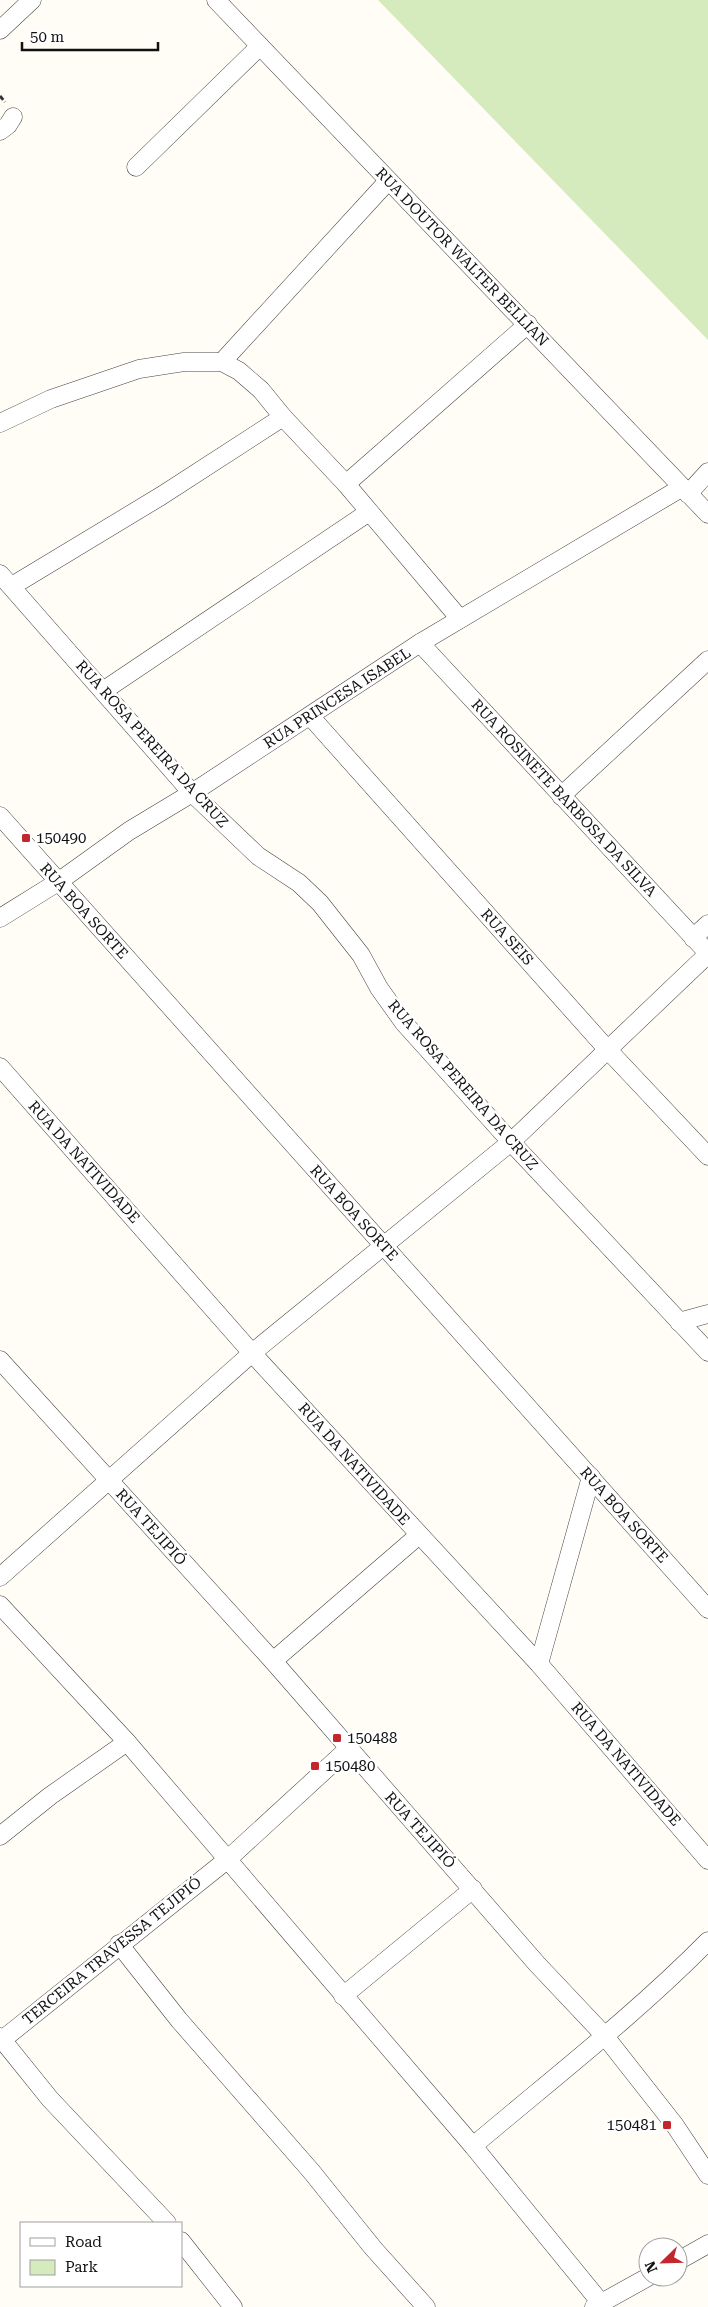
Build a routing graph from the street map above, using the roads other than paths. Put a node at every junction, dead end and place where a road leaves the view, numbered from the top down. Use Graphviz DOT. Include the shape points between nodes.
graph roads {
  1 [pos="32,0"];
  2 [pos="216,0"];
  3 [pos="0,30"];
  4 [pos="260,46"];
  5 [pos="14,117"];
  6 [pos="0,130"];
  7 [pos="136,167"];
  8 [pos="388,181"];
  9 [pos="528,324"];
  10 [pos="222,362"];
  11 [pos="283,417"];
  12 [pos="0,423"];
  13 [pos="708,472"];
  14 [pos="346,484"];
  15 [pos="684,491"];
  16 [pos="369,512"];
  17 [pos="708,514"];
  18 [pos="6,580"];
  19 [pos="460,619"];
  20 [pos="420,643"];
  21 [pos="708,660"];
  22 [pos="104,690"];
  23 [pos="310,716"];
  24 [pos="192,793"];
  25 [pos="561,796"];
  26 [pos="0,816"];
  27 [pos="58,882"];
  28 [pos="0,918"];
  29 [pos="708,924"];
  30 [pos="693,938"];
  31 [pos="708,954"];
  32 [pos="607,1049"];
  33 [pos="0,1067"];
  34 [pos="511,1142"];
  35 [pos="708,1156"];
  36 [pos="384,1246"];
  37 [pos="707,1315"];
  38 [pos="679,1322"];
  39 [pos="708,1352"];
  40 [pos="252,1353"];
  41 [pos="0,1360"];
  42 [pos="590,1477"];
  43 [pos="110,1482"];
  44 [pos="419,1535"];
  45 [pos="0,1577"];
  46 [pos="0,1605"];
  47 [pos="708,1609"];
  48 [pos="273,1661"];
  49 [pos="539,1664"];
  50 [pos="127,1742"];
  51 [pos="348,1749"];
  52 [pos="0,1836"];
  53 [pos="228,1859"];
  54 [pos="708,1860"];
  55 [pos="473,1889"];
  56 [pos="708,1941"];
  57 [pos="119,1944"];
  58 [pos="343,1996"];
  59 [pos="604,2036"];
  60 [pos="1,2039"];
  61 [pos="473,2146"];
  62 [pos="708,2175"];
  63 [pos="166,2222"];
  64 [pos="182,2242"];
  65 [pos="708,2244"];
  66 [pos="688,2255"];
  67 [pos="638,2283"];
  68 [pos="598,2305"];
  69 [pos="233,2307"];
  70 [pos="426,2307"];
  1 -- 3 [label="street"];
  2 -- 4 [label="street, RUA DOUTOR WALTER BELLIAN"];
  4 -- 7 [label="street"];
  4 -- 8 [label="street, RUA DOUTOR WALTER BELLIAN"];
  5 -- 6 [label="street" via="8,126"];
  8 -- 9 [label="street, RUA DOUTOR WALTER BELLIAN"];
  8 -- 10 [label="street"];
  9 -- 14 [label="street"];
  9 -- 15 [label="street, RUA DOUTOR WALTER BELLIAN"];
  10 -- 11 [label="street" via="239,371 261,390"];
  10 -- 12 [label="street" via="184,362 139,369 51,400"];
  11 -- 14 [label="street"];
  11 -- 18 [label="street" via="161,496"];
  13 -- 15 [label="street, RUA PRINCESA ISABEL"];
  14 -- 16 [label="street"];
  15 -- 17 [label="street, RUA DOUTOR WALTER BELLIAN"];
  15 -- 19 [label="street, RUA PRINCESA ISABEL"];
  16 -- 19 [label="street"];
  16 -- 22 [label="street"];
  18 -- 22 [label="street, RUA ROSA PEREIRA DA CRUZ"];
  19 -- 20 [label="street, RUA PRINCESA ISABEL"];
  20 -- 23 [label="street, RUA PRINCESA ISABEL"];
  20 -- 25 [label="street, RUA ROSINETE BARBOSA DA SILVA"];
  21 -- 25 [label="street"];
  22 -- 24 [label="street, RUA ROSA PEREIRA DA CRUZ"];
  23 -- 24 [label="street, RUA PRINCESA ISABEL"];
  23 -- 32 [label="street, RUA SEIS"];
  24 -- 27 [label="street, RUA PRINCESA ISABEL" via="129,831"];
  24 -- 34 [label="street, RUA ROSA PEREIRA DA CRUZ" via="258,856 299,883 320,903 360,955 404,1023"];
  25 -- 30 [label="street, RUA ROSINETE BARBOSA DA SILVA"];
  26 -- 27 [label="street, RUA BOA SORTE"];
  27 -- 28 [label="street, RUA PRINCESA ISABEL"];
  27 -- 36 [label="street, RUA BOA SORTE"];
  29 -- 30 [label="street"];
  30 -- 31 [label="street, RUA ROSINETE BARBOSA DA SILVA"];
  31 -- 32 [label="street"];
  32 -- 34 [label="street"];
  32 -- 35 [label="street, RUA SEIS"];
  33 -- 40 [label="street, RUA DA NATIVIDADE"];
  34 -- 36 [label="street"];
  34 -- 38 [label="street, RUA ROSA PEREIRA DA CRUZ"];
  36 -- 40 [label="street"];
  36 -- 42 [label="street, RUA BOA SORTE"];
  37 -- 38 [label="street"];
  38 -- 39 [label="street, RUA ROSA PEREIRA DA CRUZ"];
  40 -- 43 [label="street"];
  40 -- 44 [label="street, RUA DA NATIVIDADE"];
  41 -- 43 [label="street, RUA TEJIPIÓ"];
  42 -- 47 [label="street, RUA BOA SORTE"];
  42 -- 49 [label="street"];
  43 -- 45 [label="street"];
  43 -- 48 [label="street, RUA TEJIPIÓ"];
  44 -- 48 [label="street"];
  44 -- 49 [label="street, RUA DA NATIVIDADE"];
  46 -- 50 [label="street"];
  48 -- 51 [label="street, RUA TEJIPIÓ"];
  49 -- 54 [label="street, RUA DA NATIVIDADE"];
  50 -- 52 [label="street"];
  50 -- 53 [label="street"];
  51 -- 53 [label="street, TERCEIRA TRAVESSA TEJIPIÓ"];
  51 -- 55 [label="street, RUA TEJIPIÓ"];
  53 -- 57 [label="street, TERCEIRA TRAVESSA TEJIPIÓ"];
  53 -- 58 [label="street"];
  55 -- 58 [label="street"];
  55 -- 59 [label="street, RUA TEJIPIÓ"];
  56 -- 59 [label="street"];
  57 -- 60 [label="street, TERCEIRA TRAVESSA TEJIPIÓ"];
  57 -- 70 [label="street" via="179,2020"];
  58 -- 61 [label="street"];
  59 -- 61 [label="street"];
  59 -- 62 [label="street, RUA TEJIPIÓ" via="674,2124"];
  60 -- 63 [label="street, TERCEIRA TRAVESSA TEJIPIÓ" via="50,2099"];
  61 -- 68 [label="street"];
  64 -- 69 [label="street"];
  65 -- 66 [label="street"];
  67 -- 68 [label="street"];
}
